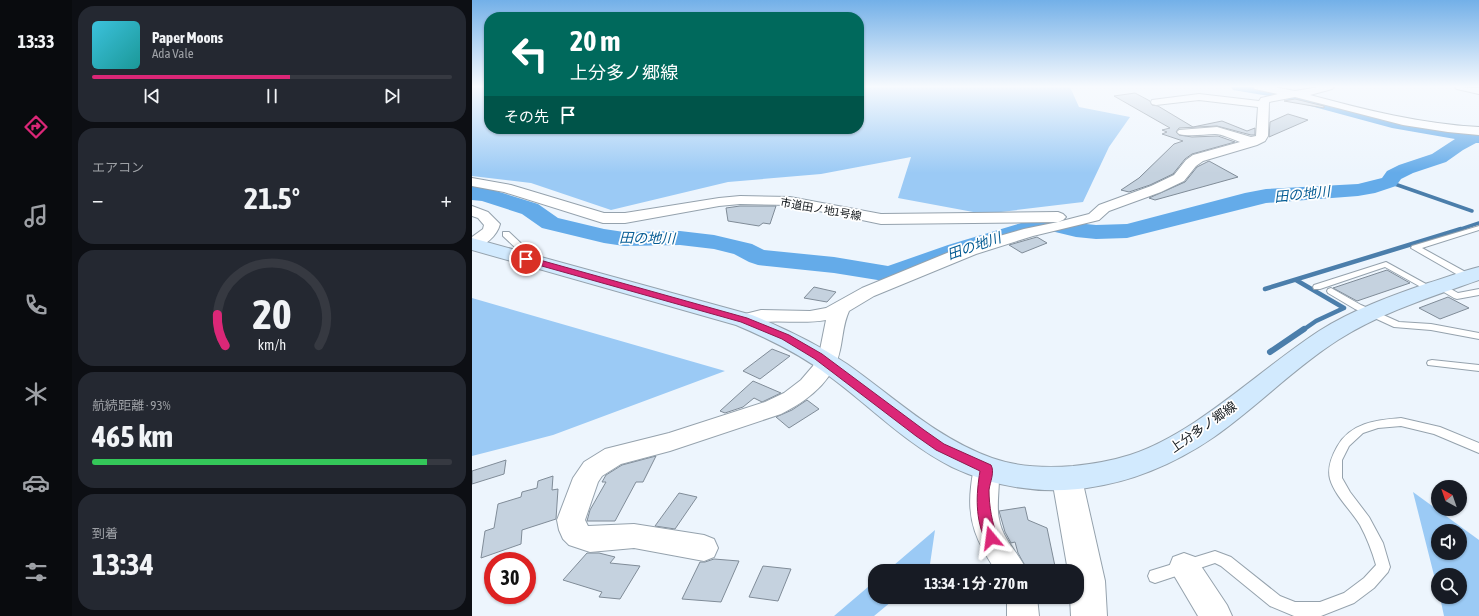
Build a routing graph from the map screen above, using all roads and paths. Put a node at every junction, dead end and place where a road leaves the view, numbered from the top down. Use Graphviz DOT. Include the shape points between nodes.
graph roads {
  1 [pos="1263,116"];
  2 [pos="1379,116"];
  3 [pos="1479,131"];
  4 [pos="1183,132"];
  5 [pos="1253,142"];
  6 [pos="472,182"];
  7 [pos="1104,208"];
  8 [pos="472,210"];
  9 [pos="1479,228"];
  10 [pos="506,234"];
  11 [pos="472,244"];
  12 [pos="515,256"];
  13 [pos="1476,280"];
  14 [pos="1317,287"];
  15 [pos="1435,288"];
  16 [pos="1331,291"];
  17 [pos="841,308"];
  18 [pos="1370,313"];
  19 [pos="744,320"];
  20 [pos="1479,336"];
  21 [pos="827,362"];
  22 [pos="1432,364"];
  23 [pos="1479,368"];
  24 [pos="1479,448"];
  25 [pos="987,468"];
  26 [pos="1067,479"];
  27 [pos="704,548"];
  28 [pos="1008,564"];
  29 [pos="1184,567"];
  30 [pos="1155,576"];
  31 [pos="1022,604"];
  32 [pos="1023,616"];
  33 [pos="1089,616"];
  34 [pos="1216,616"];
  1 -- 5 [label="street" via="1262,136"];
  2 -- 3 [label="street" via="1444,128"];
  4 -- 5 [label="street" via="1217,130"];
  5 -- 7 [label="street" via="1198,158 1180,178"];
  6 -- 7 [label="street, 市道田ノ地1号線" via="506,188 613,219 740,200 790,201 869,218 891,220 1058,217"];
  7 -- 17 [label="street" via="1094,217 1010,237 955,256 868,292"];
  8 -- 11 [label="street" via="483,215 492,224 490,231"];
  9 -- 13 [label="lane" via="1415,248"];
  10 -- 12 [label="lane" via="524,251"];
  11 -- 12 [label="main road, 上分多ノ郷線"];
  12 -- 19 [label="main road, 上分多ノ郷線"];
  13 -- 15 [label="main road, 上分多ノ郷線"];
  14 -- 15 [label="lane" via="1386,264"];
  15 -- 18 [label="main road, 上分多ノ郷線"];
  16 -- 18 [label="lane"];
  17 -- 19 [label="street" via="810,317 761,316"];
  17 -- 21 [label="street" via="836,317"];
  18 -- 20 [label="lane" via="1397,325 1431,327"];
  18 -- 26 [label="main road, 上分多ノ郷線" via="1329,336 1197,435 1163,455 1100,476"];
  19 -- 21 [label="main road, 上分多ノ郷線" via="785,337"];
  21 -- 25 [label="main road, 上分多ノ郷線" via="935,444"];
  21 -- 27 [label="street" via="811,383 786,403 670,442 614,456 593,469 586,478 571,520 573,530 579,536 590,539 634,536"];
  22 -- 23 [label="lane"];
  24 -- 29 [label="lane" via="1436,430 1401,422 1378,424 1359,430 1345,443 1336,460 1336,478 1364,521 1378,547 1384,567 1369,583 1349,598 1320,609 1295,609 1276,601 1226,561 1215,557"];
  25 -- 26 [label="main road, 上分多ノ郷線" via="1038,478"];
  25 -- 28 [label="street" via="983,490 986,525"];
  26 -- 33 [label="street" via="1087,581"];
  29 -- 30 [label="lane"];
  29 -- 34 [label="street"];
  31 -- 32 [label="street"];
}
